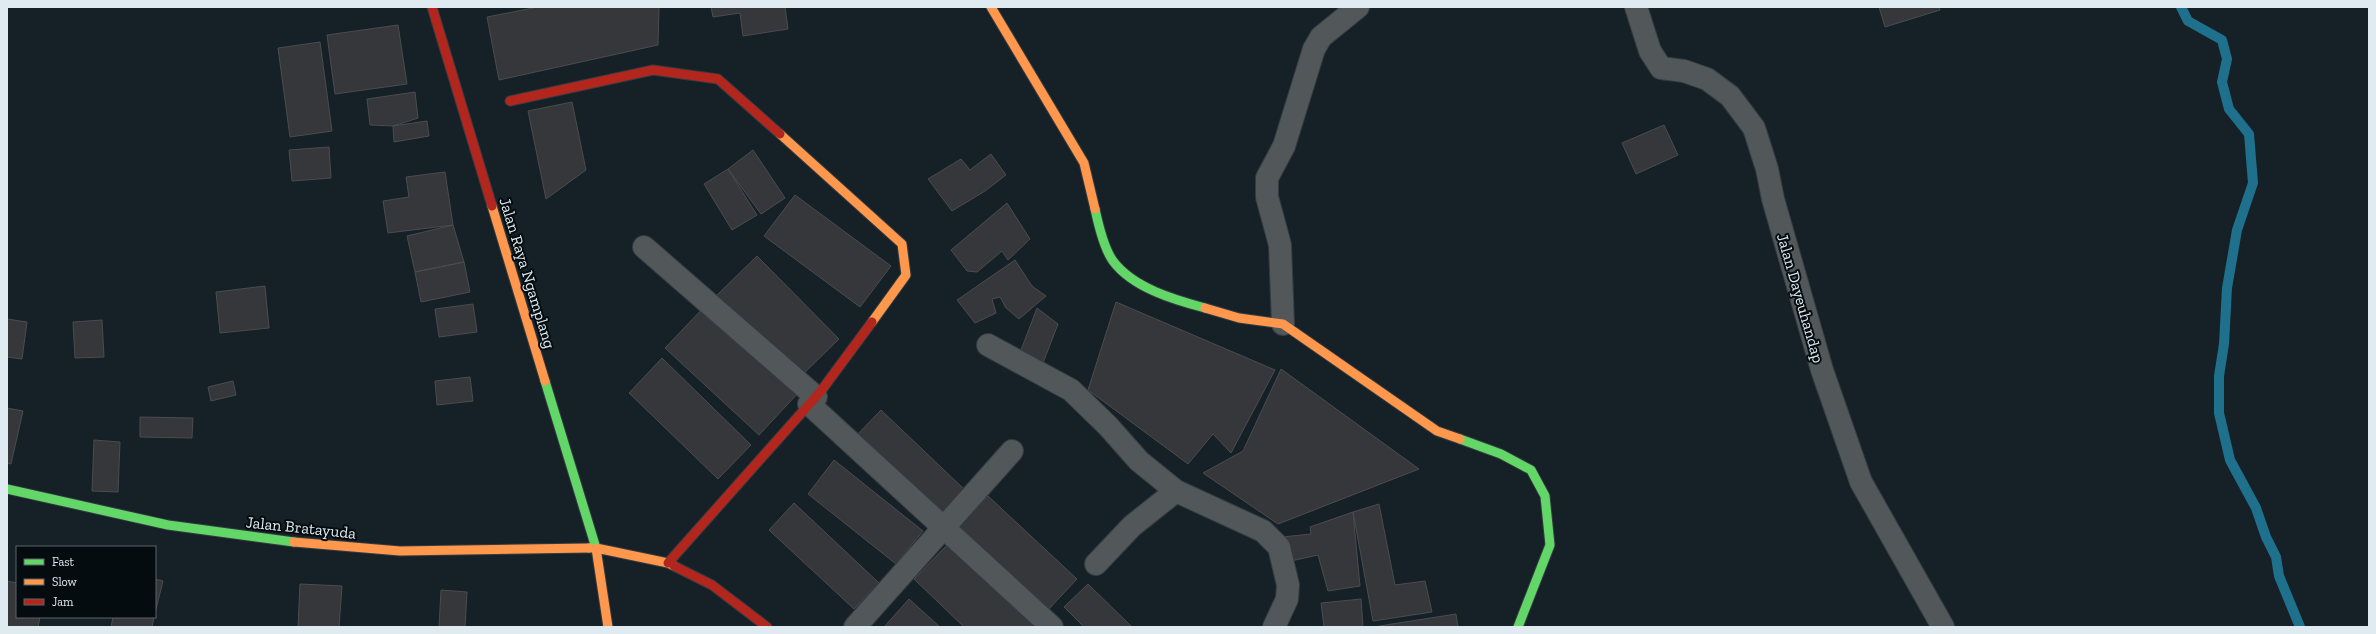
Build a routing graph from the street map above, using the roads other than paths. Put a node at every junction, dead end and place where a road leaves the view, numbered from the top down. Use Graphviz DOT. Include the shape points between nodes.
graph roads {
  1 [pos="432,7"];
  2 [pos="992,7"];
  3 [pos="1358,7"];
  4 [pos="1636,7"];
  5 [pos="510,101"];
  6 [pos="644,247"];
  7 [pos="1283,324"];
  8 [pos="988,345"];
  9 [pos="813,401"];
  10 [pos="1012,451"];
  11 [pos="7,489"];
  12 [pos="1176,491"];
  13 [pos="943,529"];
  14 [pos="596,548"];
  15 [pos="668,563"];
  16 [pos="1096,564"];
  17 [pos="608,627"];
  18 [pos="767,627"];
  19 [pos="855,627"];
  20 [pos="1052,627"];
  21 [pos="1274,627"];
  22 [pos="1518,627"];
  23 [pos="1943,627"];
  1 -- 14 [label="street, Jalan Raya Ngamplang"];
  2 -- 7 [label="street" via="1084,163 1098,224 1113,261 1138,282 1186,303 1239,318"];
  3 -- 7 [label="street" via="1321,37 1314,49 1284,146 1267,178 1267,197 1280,245"];
  4 -- 23 [label="street, Jalan Dayeuhandap" via="1650,51 1661,68 1684,71 1708,79 1730,96 1754,128 1822,370 1861,482"];
  5 -- 9 [label="street" via="653,70 718,79 902,244 906,275"];
  6 -- 9 [label="street"];
  7 -- 22 [label="street" via="1437,431 1501,454 1531,470 1545,496 1550,545"];
  8 -- 12 [label="street" via="1071,390 1108,426 1138,461"];
  9 -- 13 [label="street"];
  9 -- 15 [label="street"];
  10 -- 13 [label="street"];
  11 -- 14 [label="street, Jalan Bratayuda" via="168,525 320,546 400,551"];
  12 -- 16 [label="street" via="1132,526"];
  12 -- 21 [label="street" via="1263,531 1279,548 1288,584 1287,599"];
  13 -- 19 [label="street"];
  13 -- 20 [label="street"];
  14 -- 15 [label="street, Jalan Bratayuda"];
  14 -- 17 [label="street, Jalan Raya Ngamplang"];
  15 -- 18 [label="street, Jalan Bratayuda" via="712,585"];
}
